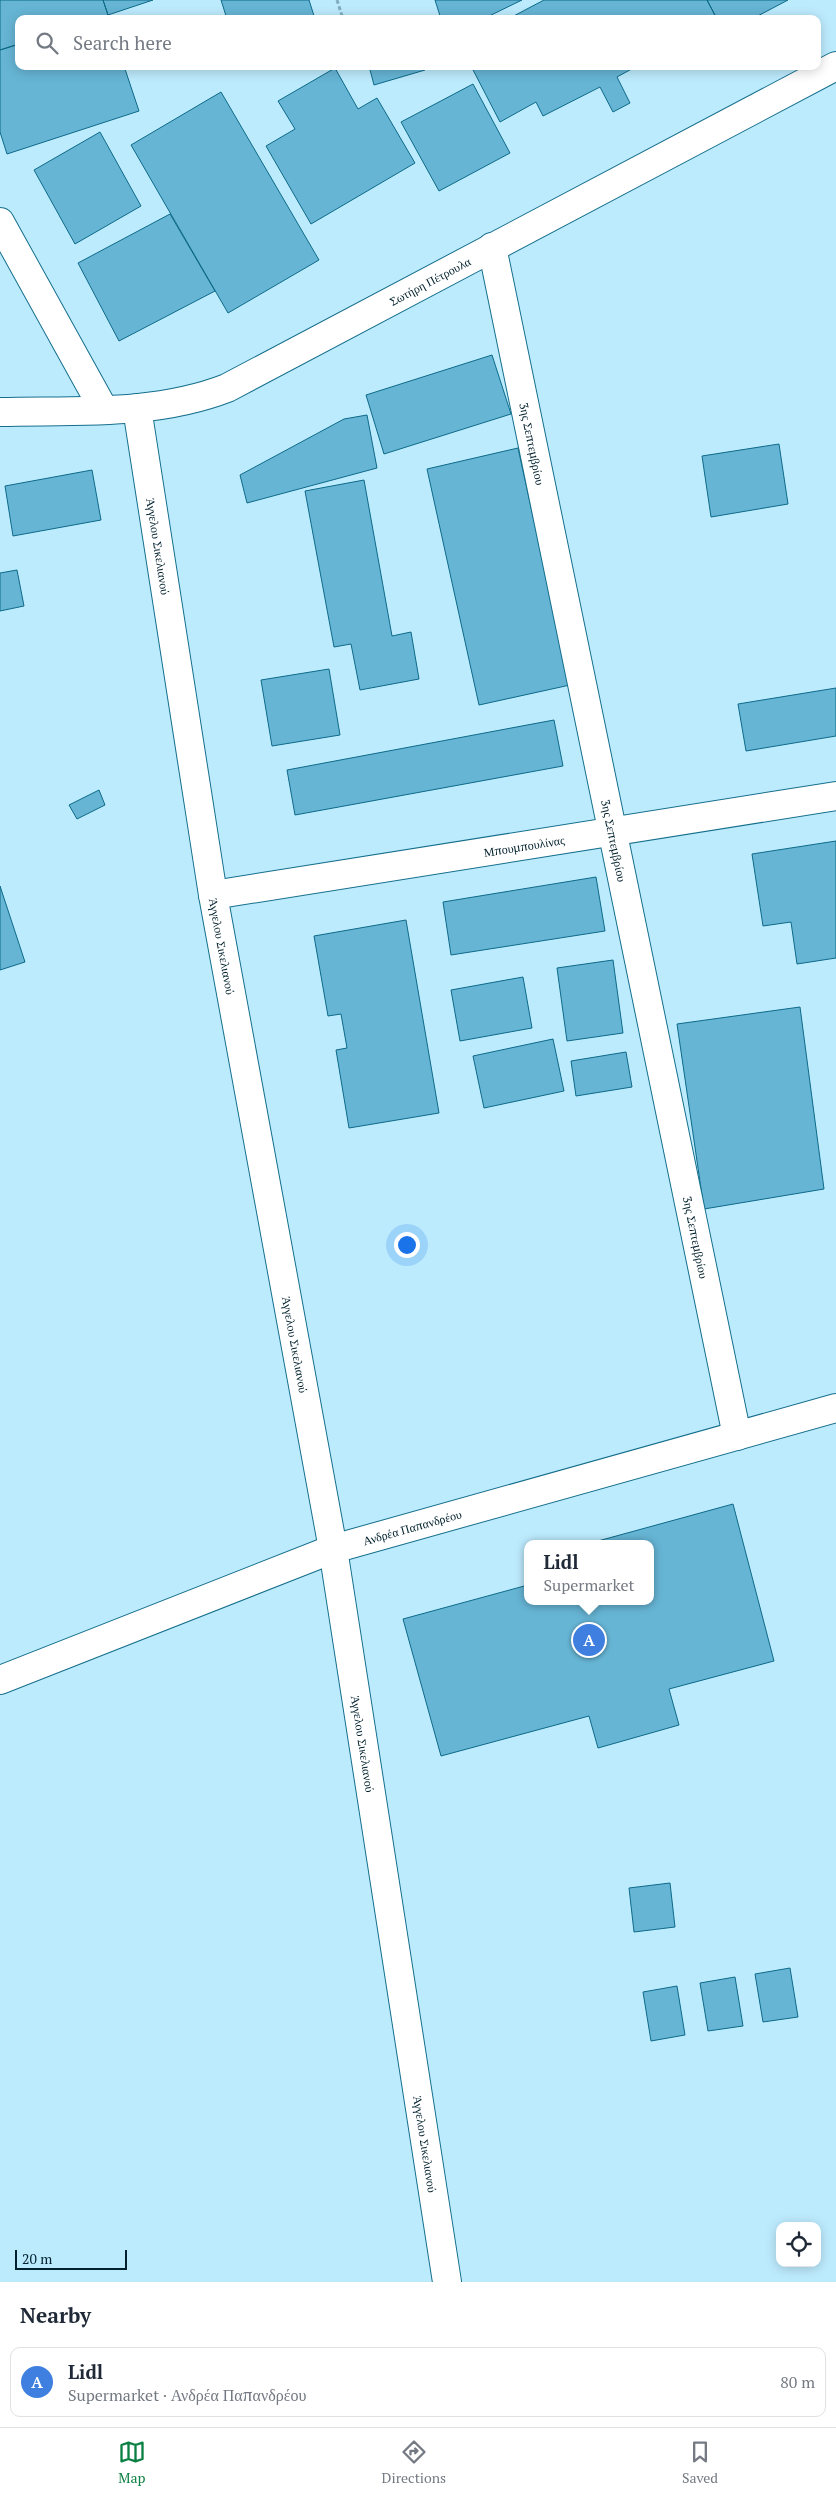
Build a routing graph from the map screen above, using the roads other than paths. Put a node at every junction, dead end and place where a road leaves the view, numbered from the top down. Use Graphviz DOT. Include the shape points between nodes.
graph roads {
  1 [pos="836,66"];
  2 [pos="0,222"];
  3 [pos="492,247"];
  4 [pos="137,408"];
  5 [pos="104,410"];
  6 [pos="0,412"];
  7 [pos="836,796"];
  8 [pos="612,832"];
  9 [pos="213,895"];
  10 [pos="836,1408"];
  11 [pos="737,1436"];
  12 [pos="333,1549"];
  13 [pos="0,1680"];
  14 [pos="447,2282"];
  1 -- 3 [label="street, Σωτήρη Πέτρουλα"];
  2 -- 5 [label="street"];
  3 -- 4 [label="street, Σωτήρη Πέτρουλα" via="226,388 173,405"];
  3 -- 8 [label="street, 3ης Σεπτεμβρίου"];
  4 -- 5 [label="street, Σωτήρη Πέτρουλα"];
  4 -- 9 [label="street, Άγγελου Σικελιανού"];
  5 -- 6 [label="street, Σωτήρη Πέτρουλα"];
  7 -- 8 [label="street, Μπουμπουλίνας"];
  8 -- 9 [label="street, Μπουμπουλίνας"];
  8 -- 11 [label="street, 3ης Σεπτεμβρίου"];
  9 -- 12 [label="street, Άγγελου Σικελιανού"];
  10 -- 11 [label="street, Ανδρέα Παπανδρέου"];
  11 -- 12 [label="street, Ανδρέα Παπανδρέου"];
  12 -- 13 [label="street, Ανδρέα Παπανδρέου"];
  12 -- 14 [label="street, Άγγελου Σικελιανού"];
}
